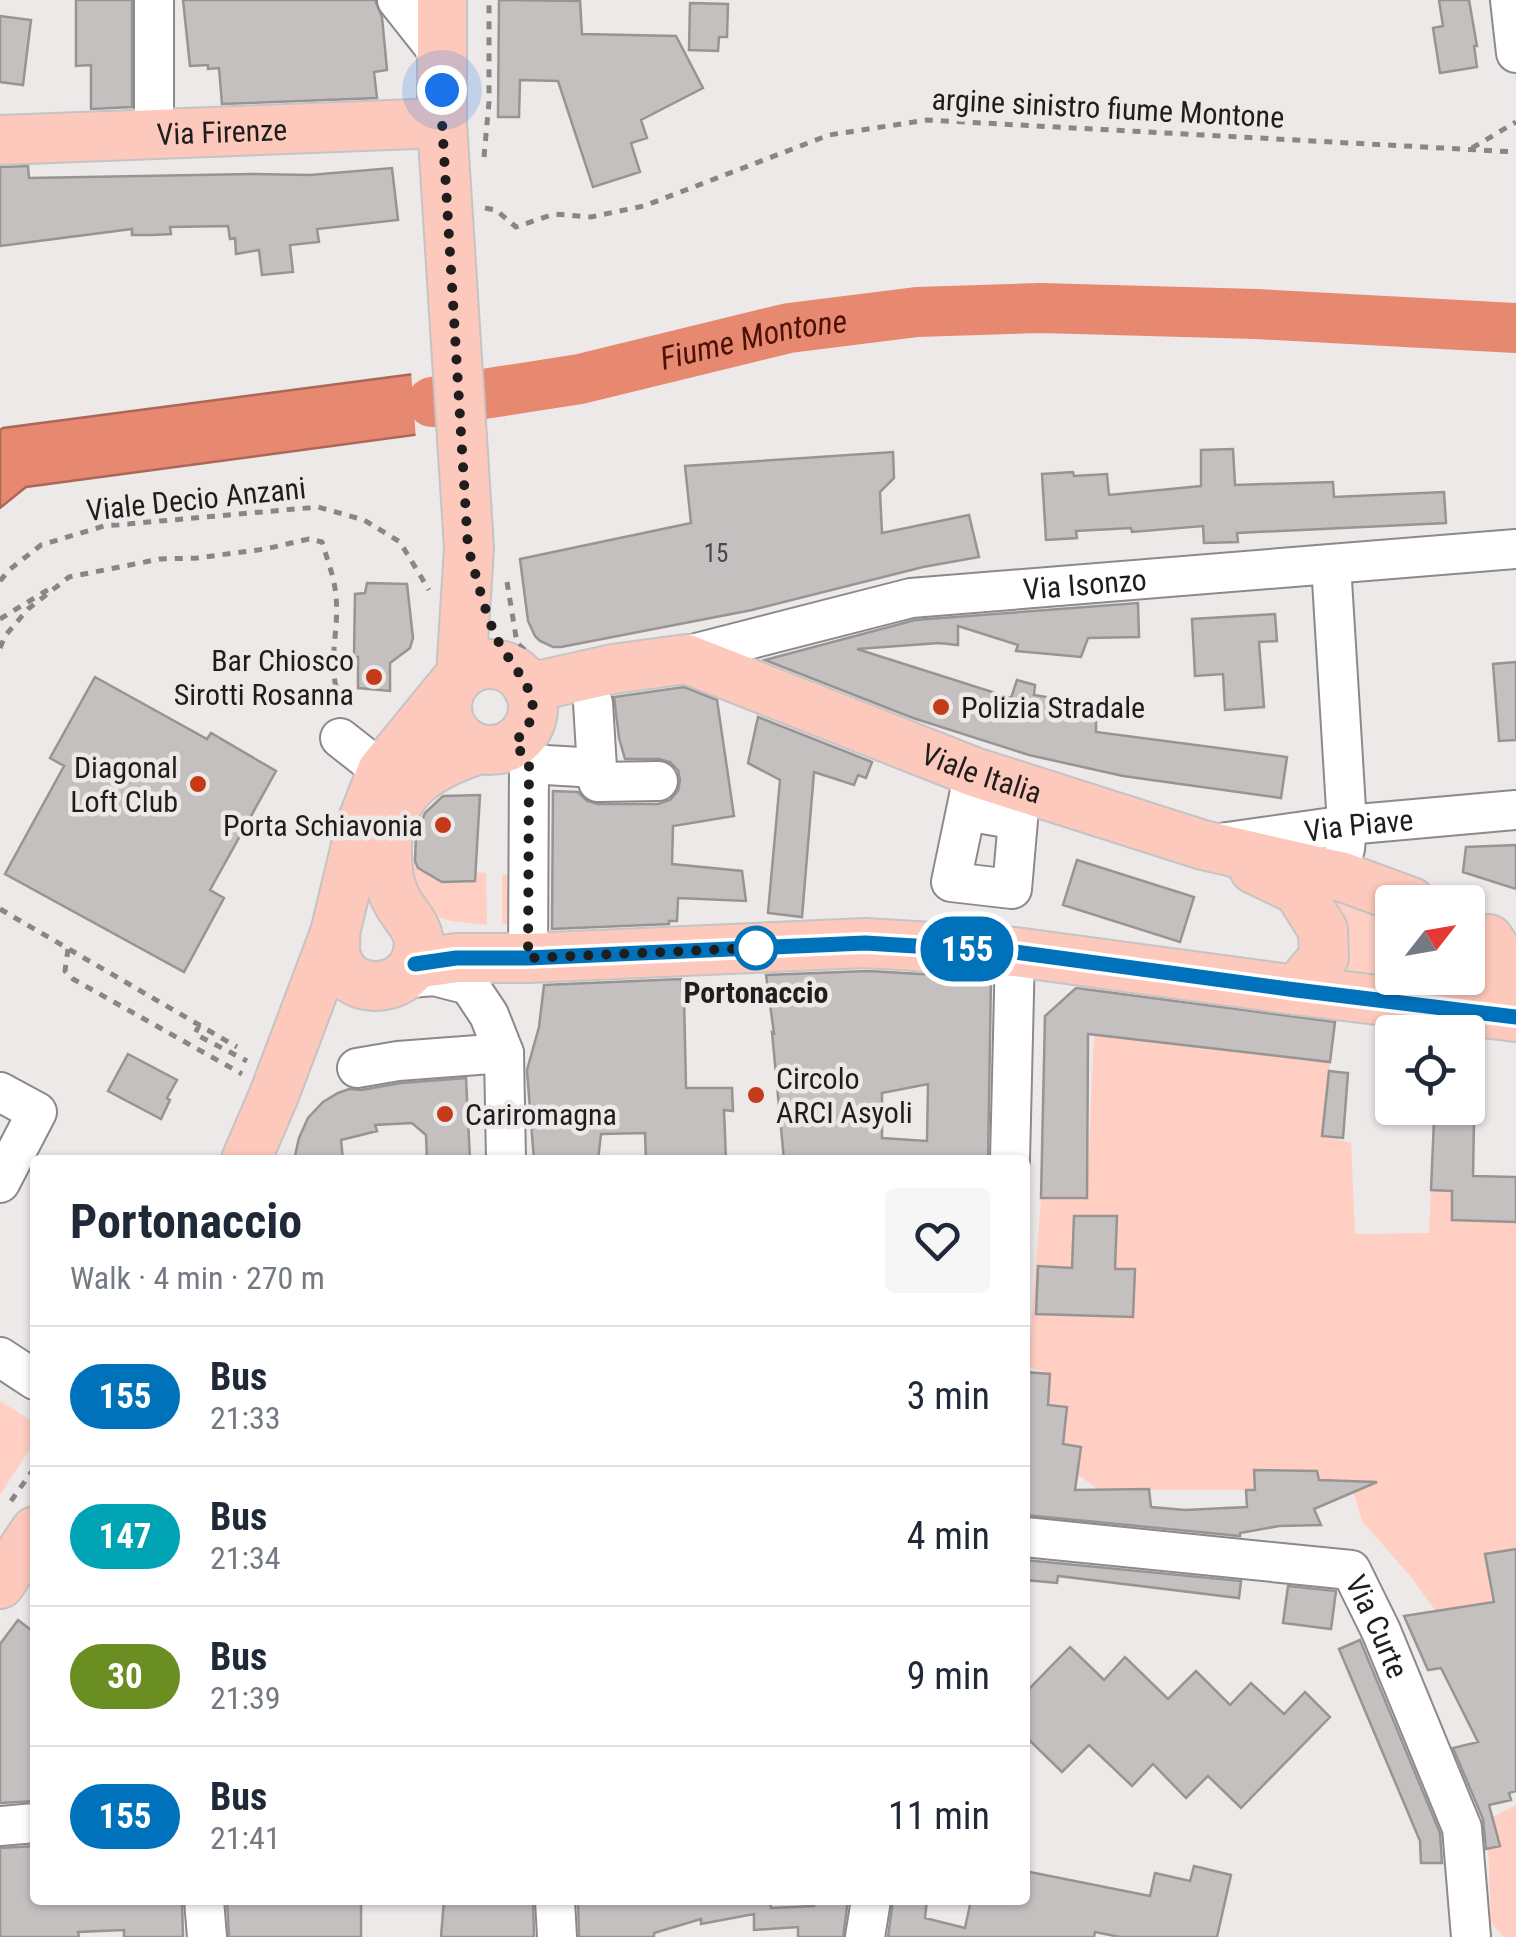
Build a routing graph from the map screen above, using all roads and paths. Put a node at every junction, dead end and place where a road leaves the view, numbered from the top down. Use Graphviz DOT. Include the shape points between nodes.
graph roads {
  1 [pos="154,0"];
  2 [pos="397,0"];
  3 [pos="442,0"];
  4 [pos="489,0"];
  5 [pos="1510,0"];
  6 [pos="1516,53"];
  7 [pos="442,57"];
  8 [pos="442,122"];
  9 [pos="1516,122"];
  10 [pos="154,134"];
  11 [pos="0,140"];
  12 [pos="1470,150"];
  13 [pos="1516,152"];
  14 [pos="483,170"];
  15 [pos="482,207"];
  16 [pos="468,536"];
  17 [pos="1516,548"];
  18 [pos="1331,564"];
  19 [pos="69,577"];
  20 [pos="0,581"];
  21 [pos="434,597"];
  22 [pos="0,619"];
  23 [pos="0,648"];
  24 [pos="663,661"];
  25 [pos="457,680"];
  26 [pos="548,687"];
  27 [pos="344,725"];
  28 [pos="508,752"];
  29 [pos="597,768"];
  30 [pos="382,771"];
  31 [pos="658,781"];
  32 [pos="1516,810"];
  33 [pos="1348,825"];
  34 [pos="1203,845"];
  35 [pos="1343,876"];
  36 [pos="1375,888"];
  37 [pos="0,909"];
  38 [pos="336,933"];
  39 [pos="1491,940"];
  40 [pos="68,949"];
  41 [pos="1015,952"];
  42 [pos="528,958"];
  43 [pos="392,975"];
  44 [pos="1296,990"];
  45 [pos="1464,1010"];
  46 [pos="1516,1017"];
  47 [pos="199,1025"];
  48 [pos="237,1047"];
  49 [pos="494,1054"];
  50 [pos="358,1068"];
  51 [pos="264,1070"];
  52 [pos="0,1092"];
  53 [pos="247,1155"];
  54 [pos="275,1155"];
  55 [pos="488,1155"];
  56 [pos="505,1155"];
  57 [pos="1010,1155"];
  58 [pos="0,1183"];
  59 [pos="0,1357"];
  60 [pos="30,1377"];
  61 [pos="30,1485"];
  62 [pos="21,1519"];
  63 [pos="1030,1538"];
  64 [pos="0,1584"];
  65 [pos="30,1823"];
  66 [pos="0,1826"];
  67 [pos="204,1905"];
  68 [pos="555,1905"];
  69 [pos="870,1905"];
  70 [pos="207,1937"];
  71 [pos="556,1937"];
  72 [pos="865,1937"];
  73 [pos="1471,1937"];
  1 -- 10 [label="street"];
  2 -- 7 [label="street"];
  3 -- 7 [label="main road"];
  4 -- 14 [label="path"];
  5 -- 6 [label="street"];
  7 -- 8 [label="main road"];
  8 -- 10 [label="main road, Via Firenze"];
  8 -- 16 [label="main road"];
  9 -- 12 [label="path"];
  10 -- 11 [label="main road, Via Firenze"];
  12 -- 13 [label="path, argine sinistro fiume Montone"];
  12 -- 15 [label="path, argine sinistro fiume Montone" via="927,120 830,135 644,206 591,217 554,214 516,228"];
  16 -- 25 [label="main road"];
  16 -- 26 [label="main road" via="498,640"];
  17 -- 18 [label="street, Via Isonzo"];
  18 -- 24 [label="street, Via Isonzo" via="911,598"];
  18 -- 33 [label="street"];
  19 -- 22 [label="path"];
  19 -- 23 [label="path" via="28,609"];
  19 -- 27 [label="path" via="160,558 322,542 336,596 336,694"];
  20 -- 21 [label="path, Viale Decio Anzani" via="41,546 104,526 318,506 364,520 397,542"];
  24 -- 26 [label="main road, Viale Italia"];
  24 -- 34 [label="main road, Viale Italia" via="687,659 970,791"];
  25 -- 26 [label="main road" via="490,664"];
  25 -- 28 [label="main road" via="448,704 462,739"];
  25 -- 30 [label="main road"];
  26 -- 28 [label="main road"];
  26 -- 29 [label="street"];
  27 -- 30 [label="street"];
  28 -- 29 [label="street"];
  28 -- 42 [label="street"];
  28 -- 43 [label="main road" via="447,759 392,812 387,872 420,945"];
  29 -- 31 [label="street" via="598,782"];
  30 -- 38 [label="main road" via="361,825"];
  32 -- 33 [label="street, Via Piave"];
  33 -- 34 [label="street, Via Piave"];
  33 -- 35 [label="street"];
  34 -- 35 [label="main road, Viale Italia"];
  34 -- 44 [label="main road" via="1298,890 1323,930 1324,958"];
  35 -- 36 [label="main road, Viale Italia"];
  37 -- 40 [label="path"];
  38 -- 43 [label="main road" via="342,970"];
  38 -- 51 [label="main road"];
  39 -- 45 [label="main road" via="1501,972 1494,987"];
  40 -- 47 [label="path"];
  40 -- 51 [label="path" via="65,971 73,979"];
  41 -- 42 [label="main road" via="865,943"];
  41 -- 44 [label="main road"];
  41 -- 57 [label="street"];
  42 -- 43 [label="main road" via="456,958"];
  43 -- 49 [label="street" via="469,985 489,1015"];
  43 -- 51 [label="main road" via="323,1006"];
  44 -- 45 [label="main road"];
  45 -- 46 [label="main road"];
  47 -- 48 [label="path"];
  47 -- 51 [label="path" via="195,1034"];
  49 -- 50 [label="street"];
  49 -- 55 [label="street"];
  49 -- 56 [label="street"];
  51 -- 53 [label="main road"];
  51 -- 54 [label="street"];
  52 -- 58 [label="street" via="37,1112"];
  59 -- 60 [label="street"];
  61 -- 62 [label="path"];
  62 -- 64 [label="main road"];
  63 -- 73 [label="street, Via Curte" via="1350,1570 1462,1828"];
  65 -- 66 [label="street"];
  67 -- 70 [label="street"];
  68 -- 71 [label="street"];
  69 -- 72 [label="street"];
}
